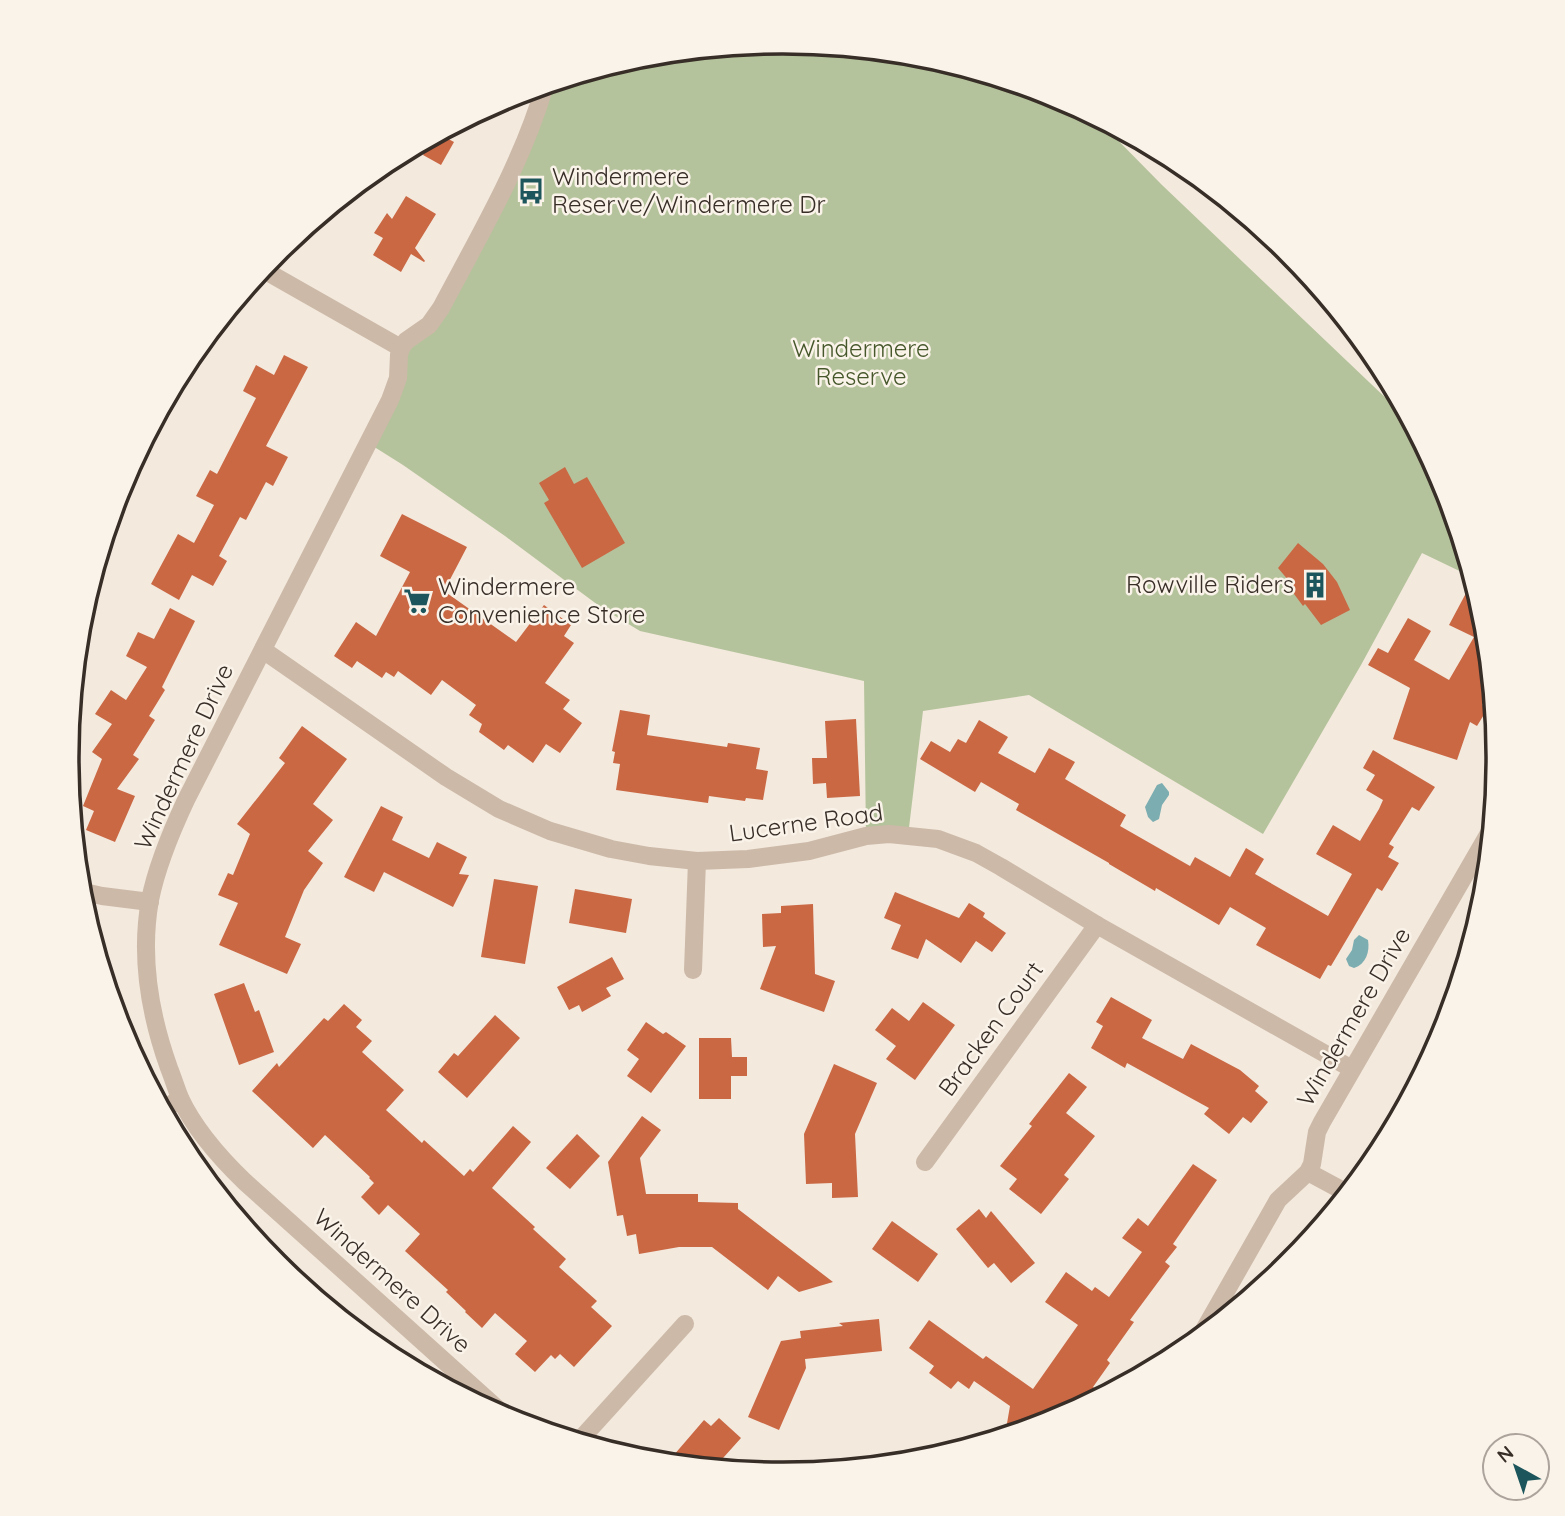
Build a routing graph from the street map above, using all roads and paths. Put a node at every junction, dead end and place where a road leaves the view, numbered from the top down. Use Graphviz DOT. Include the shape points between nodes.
graph roads {
  1 [pos="541,98"];
  2 [pos="271,274"];
  3 [pos="401,348"];
  4 [pos="263,650"];
  5 [pos="1480,848"];
  6 [pos="697,861"];
  7 [pos="92,894"];
  8 [pos="150,902"];
  9 [pos="1097,925"];
  10 [pos="694,970"];
  11 [pos="1352,1069"];
  12 [pos="180,1098"];
  13 [pos="170,1105"];
  14 [pos="925,1162"];
  15 [pos="1308,1172"];
  16 [pos="1339,1189"];
  17 [pos="1213,1315"];
  18 [pos="685,1324"];
  19 [pos="480,1393"];
  20 [pos="586,1433"];
  1 -- 3 [label="street" via="517,161 441,308 429,325"];
  2 -- 3 [label="street"];
  3 -- 4 [label="street, Windermere Drive" via="395,387"];
  4 -- 6 [label="street, Lucerne Road" via="446,777 499,808 550,831 611,849"];
  4 -- 8 [label="street, Windermere Drive" via="164,849"];
  5 -- 11 [label="street, Windermere Drive"];
  6 -- 9 [label="street, Lucerne Road" via="779,855 866,836 938,839 1001,866"];
  6 -- 10 [label="street"];
  7 -- 8 [label="street"];
  8 -- 12 [label="street, Windermere Drive" via="146,964 150,995"];
  9 -- 11 [label="street, Lucerne Road"];
  9 -- 14 [label="street, Bracken Court"];
  11 -- 15 [label="street, Windermere Drive" via="1317,1132"];
  12 -- 13 [label="street"];
  12 -- 19 [label="street, Windermere Drive" via="232,1170"];
  15 -- 16 [label="street"];
  15 -- 17 [label="street" via="1278,1200"];
  18 -- 20 [label="street"];
}
